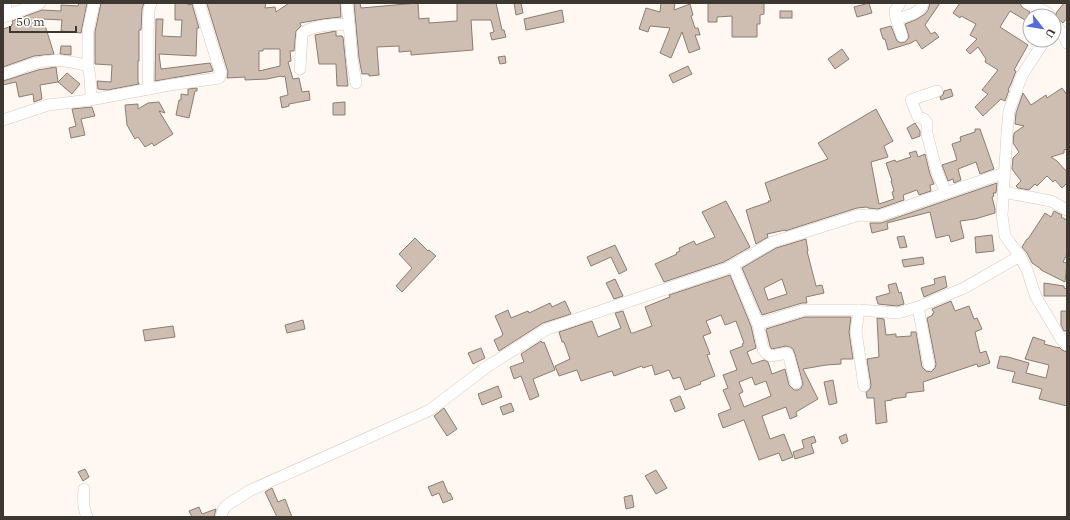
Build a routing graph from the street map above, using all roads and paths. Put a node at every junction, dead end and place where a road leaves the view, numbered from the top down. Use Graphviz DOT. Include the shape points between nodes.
graph roads {
  1 [pos="4,3"];
  2 [pos="40,3"];
  3 [pos="94,3"];
  4 [pos="151,3"];
  5 [pos="199,3"];
  6 [pos="347,3"];
  7 [pos="900,3"];
  8 [pos="923,3"];
  9 [pos="1027,3"];
  10 [pos="1038,8"];
  11 [pos="5,16"];
  12 [pos="896,18"];
  13 [pos="349,24"];
  14 [pos="1062,32"];
  15 [pos="902,36"];
  16 [pos="1067,43"];
  17 [pos="1040,48"];
  18 [pos="88,66"];
  19 [pos="300,68"];
  20 [pos="3,74"];
  21 [pos="356,84"];
  22 [pos="148,89"];
  23 [pos="937,91"];
  24 [pos="90,100"];
  25 [pos="3,120"];
  26 [pos="1004,173"];
  27 [pos="1003,192"];
  28 [pos="946,193"];
  29 [pos="1067,210"];
  30 [pos="1020,256"];
  31 [pos="733,265"];
  32 [pos="918,308"];
  33 [pos="858,310"];
  34 [pos="758,324"];
  35 [pos="1067,345"];
  36 [pos="929,365"];
  37 [pos="796,383"];
  38 [pos="864,386"];
  39 [pos="84,489"];
  40 [pos="87,517"];
  41 [pos="221,517"];
  1 -- 11 [label="street"];
  2 -- 11 [label="street"];
  3 -- 18 [label="street" via="88,31"];
  4 -- 22 [label="street"];
  5 -- 22 [label="street" via="219,78"];
  6 -- 13 [label="street"];
  7 -- 12 [label="street" via="895,11"];
  8 -- 12 [label="street" via="920,9 908,16"];
  9 -- 10 [label="street"];
  12 -- 15 [label="street"];
  13 -- 19 [label="street" via="335,24 305,31 302,34"];
  13 -- 21 [label="street"];
  14 -- 16 [label="street"];
  17 -- 26 [label="street" via="1022,75 1009,111"];
  18 -- 20 [label="street" via="60,60 37,62"];
  18 -- 24 [label="street"];
  22 -- 24 [label="street"];
  23 -- 28 [label="street" via="911,100 918,117 927,123 927,134 937,172"];
  24 -- 25 [label="street" via="48,105"];
  26 -- 27 [label="street"];
  26 -- 28 [label="street"];
  27 -- 29 [label="street" via="1051,201"];
  27 -- 30 [label="street" via="1004,236"];
  28 -- 31 [label="street" via="879,216 859,215 773,242"];
  30 -- 32 [label="street" via="964,288"];
  30 -- 35 [label="street" via="1036,297"];
  31 -- 34 [label="street"];
  31 -- 41 [label="street" via="547,329 488,366 430,410 251,490 227,505"];
  32 -- 33 [label="street" via="898,312"];
  32 -- 36 [label="street"];
  33 -- 34 [label="street" via="804,310"];
  33 -- 38 [label="street" via="856,331"];
  34 -- 37 [label="street" via="763,349 771,356 787,353"];
  39 -- 40 [label="street"];
}
